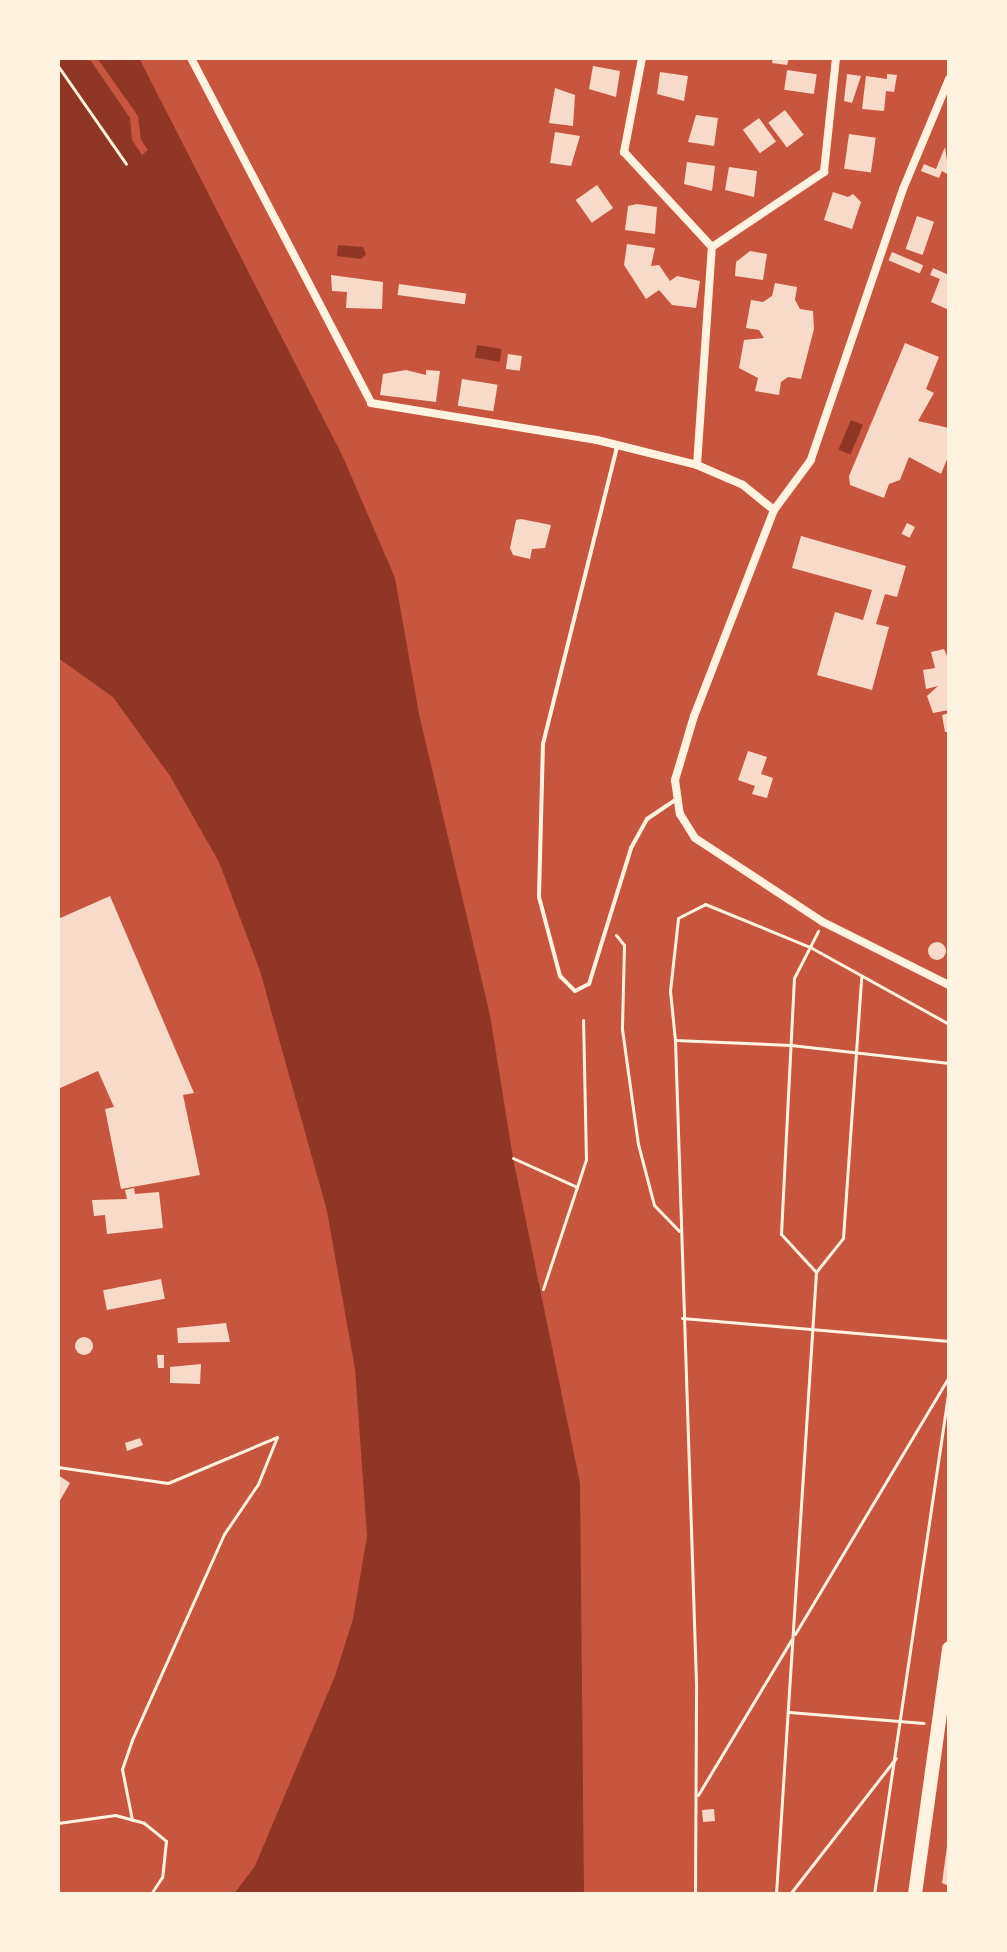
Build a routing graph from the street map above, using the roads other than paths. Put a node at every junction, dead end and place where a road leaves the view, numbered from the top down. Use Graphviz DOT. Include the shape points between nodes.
graph roads {
  1 [pos="191,58"];
  2 [pos="642,58"];
  3 [pos="836,58"];
  4 [pos="949,79"];
  5 [pos="712,247"];
  6 [pos="617,447"];
  7 [pos="697,465"];
  8 [pos="774,510"];
  9 [pos="678,798"];
  10 [pos="949,985"];
  11 [pos="949,1648"];
  12 [pos="944,1710"];
  13 [pos="915,1894"];
  1 -- 6 [label="street" via="371,403"];
  2 -- 5 [label="street" via="624,152"];
  3 -- 5 [label="street" via="824,172"];
  4 -- 8 [label="street" via="903,189 811,460"];
  5 -- 7 [label="street"];
  6 -- 7 [label="street"];
  6 -- 9 [label="lane" via="543,743 539,897 560,976 575,991 589,984 631,848 647,819"];
  7 -- 8 [label="street" via="743,485"];
  8 -- 9 [label="street" via="694,716 675,780"];
  9 -- 10 [label="street" via="680,814 695,838 823,922"];
  11 -- 12 [label="main road"];
  12 -- 13 [label="main road" via="936,1725"];
}
